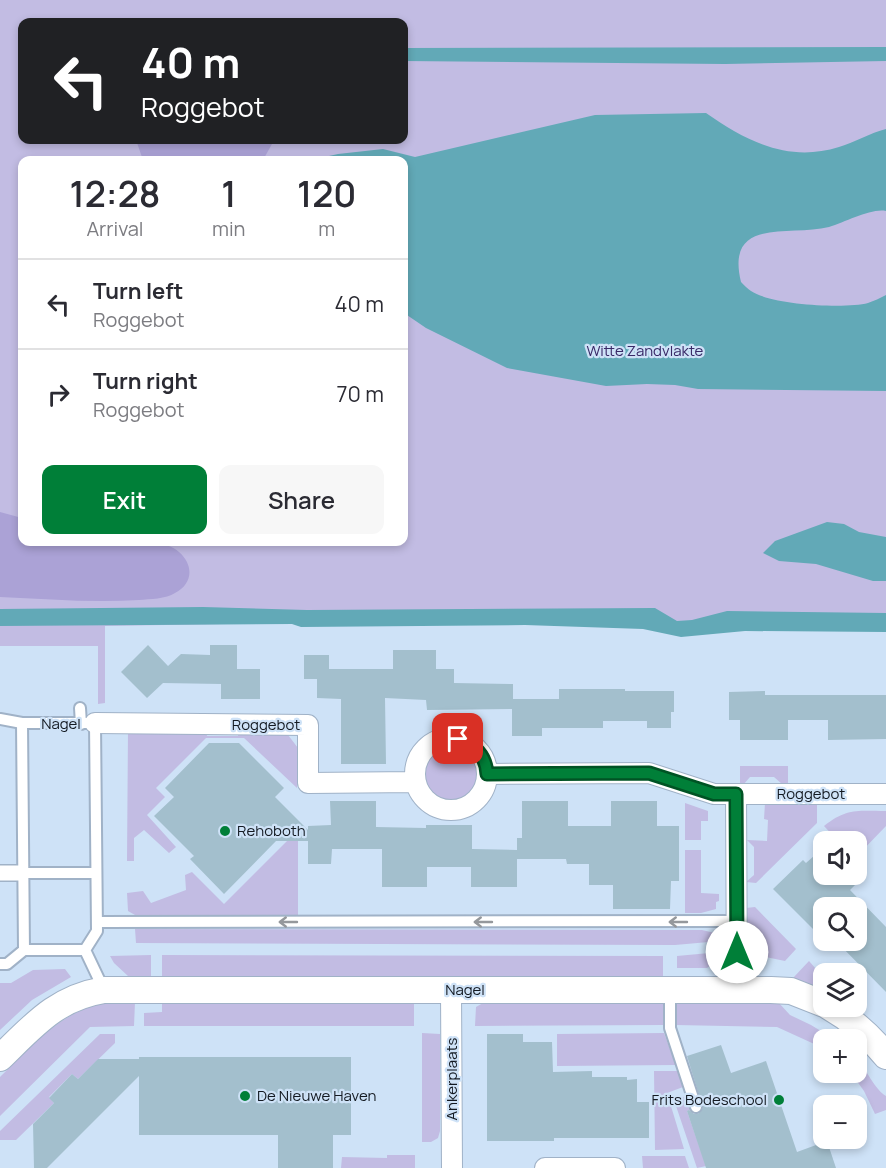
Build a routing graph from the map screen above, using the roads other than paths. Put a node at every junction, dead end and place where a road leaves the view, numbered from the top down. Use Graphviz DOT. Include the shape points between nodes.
graph roads {
  1 [pos="80,708"];
  2 [pos="0,719"];
  3 [pos="22,723"];
  4 [pos="88,724"];
  5 [pos="487,774"];
  6 [pos="416,782"];
  7 [pos="736,794"];
  8 [pos="886,794"];
  9 [pos="0,873"];
  10 [pos="22,873"];
  11 [pos="96,873"];
  12 [pos="736,921"];
  13 [pos="97,922"];
  14 [pos="24,950"];
  15 [pos="85,950"];
  16 [pos="0,964"];
  17 [pos="670,989"];
  18 [pos="737,989"];
  19 [pos="104,990"];
  20 [pos="451,990"];
  21 [pos="813,1000"];
  22 [pos="845,1017"];
  23 [pos="886,1056"];
  24 [pos="0,1058"];
  25 [pos="696,1107"];
  26 [pos="452,1168"];
  27 [pos="545,1168"];
  28 [pos="615,1168"];
  1 -- 4 [label="lane"];
  2 -- 3 [label="lane, Nagel"];
  3 -- 4 [label="lane, Nagel"];
  3 -- 10 [label="lane, Nagel"];
  4 -- 6 [label="street, Roggebot" via="308,725 308,783"];
  4 -- 11 [label="lane, Nagel"];
  5 -- 6 [label="street" via="479,796 458,809 429,802"];
  5 -- 6 [label="street" via="477,749 463,740 447,738 432,744 420,756"];
  5 -- 7 [label="street, Roggebot" via="649,773 714,794"];
  7 -- 8 [label="street, Roggebot"];
  7 -- 12 [label="street"];
  9 -- 10 [label="street"];
  10 -- 11 [label="lane"];
  10 -- 14 [label="lane, Nagel"];
  11 -- 13 [label="lane, Nagel"];
  12 -- 13 [label="lane, one-way"];
  12 -- 18 [label="street"];
  13 -- 15 [label="lane, Nagel" via="97,931"];
  14 -- 15 [label="lane"];
  14 -- 16 [label="lane" via="7,964"];
  15 -- 19 [label="lane"];
  17 -- 18 [label="street, Nagel"];
  17 -- 20 [label="street, Nagel"];
  17 -- 25 [label="lane" via="670,1028"];
  18 -- 21 [label="street, Nagel" via="791,991"];
  19 -- 20 [label="street, Nagel"];
  19 -- 24 [label="street, Nagel" via="72,998 52,1010"];
  20 -- 26 [label="street, Ankerplaats"];
  22 -- 23 [label="street"];
  27 -- 28 [label="street"];
}
